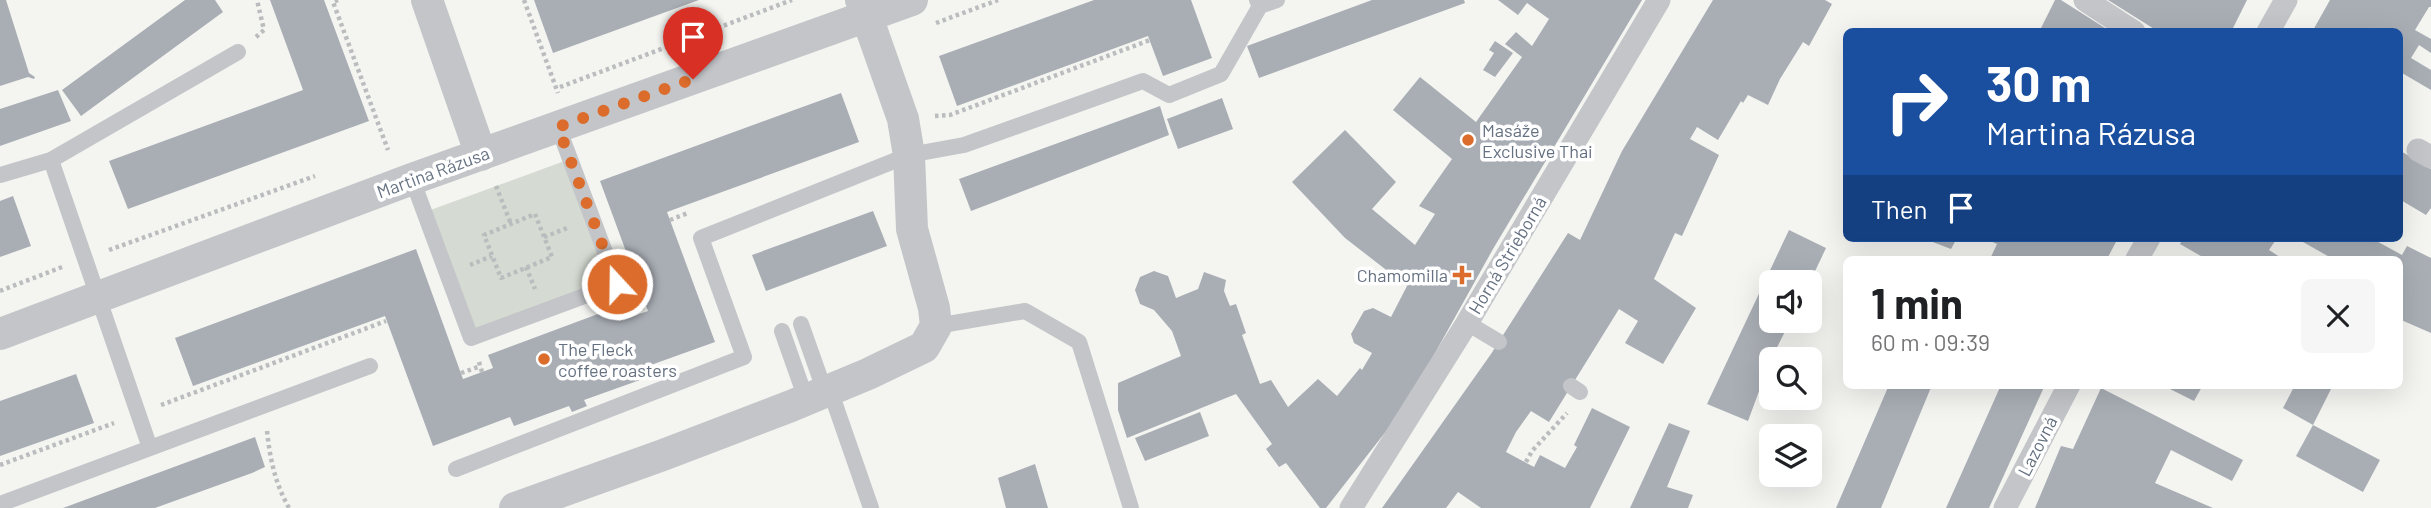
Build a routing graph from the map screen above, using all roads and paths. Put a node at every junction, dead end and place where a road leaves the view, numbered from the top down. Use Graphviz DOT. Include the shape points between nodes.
graph roads {
  1 [pos="257,0"];
  2 [pos="338,0"];
  3 [pos="428,0"];
  4 [pos="524,0"];
  5 [pos="912,0"];
  6 [pos="1277,0"];
  7 [pos="1659,0"];
  8 [pos="2085,0"];
  9 [pos="2286,0"];
  10 [pos="1259,3"];
  11 [pos="864,8"];
  12 [pos="2128,28"];
  13 [pos="2270,28"];
  14 [pos="1150,40"];
  15 [pos="238,52"];
  16 [pos="903,119"];
  17 [pos="564,125"];
  18 [pos="388,150"];
  19 [pos="481,155"];
  20 [pos="909,155"];
  21 [pos="51,160"];
  22 [pos="0,175"];
  23 [pos="412,179"];
  24 [pos="496,186"];
  25 [pos="690,212"];
  26 [pos="670,220"];
  27 [pos="511,224"];
  28 [pos="98,298"];
  29 [pos="646,306"];
  30 [pos="627,312"];
  31 [pos="386,321"];
  32 [pos="1467,323"];
  33 [pos="801,324"];
  34 [pos="936,326"];
  35 [pos="782,331"];
  36 [pos="0,334"];
  37 [pos="1499,342"];
  38 [pos="370,366"];
  39 [pos="481,366"];
  40 [pos="461,373"];
  41 [pos="1575,389"];
  42 [pos="2066,389"];
  43 [pos="820,394"];
  44 [pos="264,405"];
  45 [pos="138,414"];
  46 [pos="58,435"];
  47 [pos="60,443"];
  48 [pos="150,448"];
  49 [pos="1526,463"];
  50 [pos="0,465"];
  51 [pos="456,469"];
  52 [pos="0,504"];
  53 [pos="289,508"];
  54 [pos="515,508"];
  55 [pos="871,508"];
  56 [pos="1131,508"];
  57 [pos="1351,508"];
  58 [pos="2005,508"];
  1 -- 15 [label="path" via="264,30"];
  2 -- 18 [label="path" via="333,2"];
  3 -- 19 [label="street"];
  4 -- 17 [label="path"];
  5 -- 11 [label="street, Martina Rázusa"];
  6 -- 10 [label="lane"];
  7 -- 32 [label="street, Horná Strieborná"];
  8 -- 12 [label="street"];
  9 -- 13 [label="street"];
  10 -- 20 [label="lane" via="1221,74 1169,95 1143,81 964,145"];
  11 -- 16 [label="street"];
  11 -- 17 [label="street, Martina Rázusa"];
  14 -- 16 [label="path" via="950,115"];
  15 -- 21 [label="lane"];
  16 -- 20 [label="street"];
  17 -- 19 [label="street, Martina Rázusa"];
  17 -- 23 [label="lane" via="617,284 471,338"];
  19 -- 23 [label="street, Martina Rázusa"];
  20 -- 34 [label="street" via="912,229"];
  20 -- 51 [label="lane" via="701,238 744,357"];
  21 -- 22 [label="lane"];
  21 -- 28 [label="lane"];
  23 -- 28 [label="street, Martina Rázusa"];
  24 -- 27 [label="path"];
  25 -- 26 [label="path"];
  27 -- 27 [label="path" via="484,235 501,278 552,257 536,214"];
  28 -- 36 [label="street, Martina Rázusa"];
  28 -- 45 [label="lane"];
  29 -- 30 [label="path"];
  31 -- 45 [label="path"];
  32 -- 37 [label="lane"];
  32 -- 57 [label="street, Horná Strieborná"];
  33 -- 43 [label="lane"];
  34 -- 43 [label="street" via="924,347"];
  34 -- 56 [label="lane" via="1025,311 1079,342"];
  35 -- 43 [label="lane"];
  38 -- 44 [label="lane"];
  39 -- 40 [label="path"];
  41 -- 49 [label="path" via="1562,422"];
  42 -- 58 [label="street, Lazovná"];
  43 -- 54 [label="street"];
  43 -- 55 [label="lane"];
  44 -- 48 [label="lane"];
  44 -- 53 [label="path" via="271,467"];
  45 -- 47 [label="path"];
  45 -- 48 [label="lane"];
  46 -- 47 [label="path"];
  47 -- 50 [label="path"];
  48 -- 52 [label="lane"];
}
